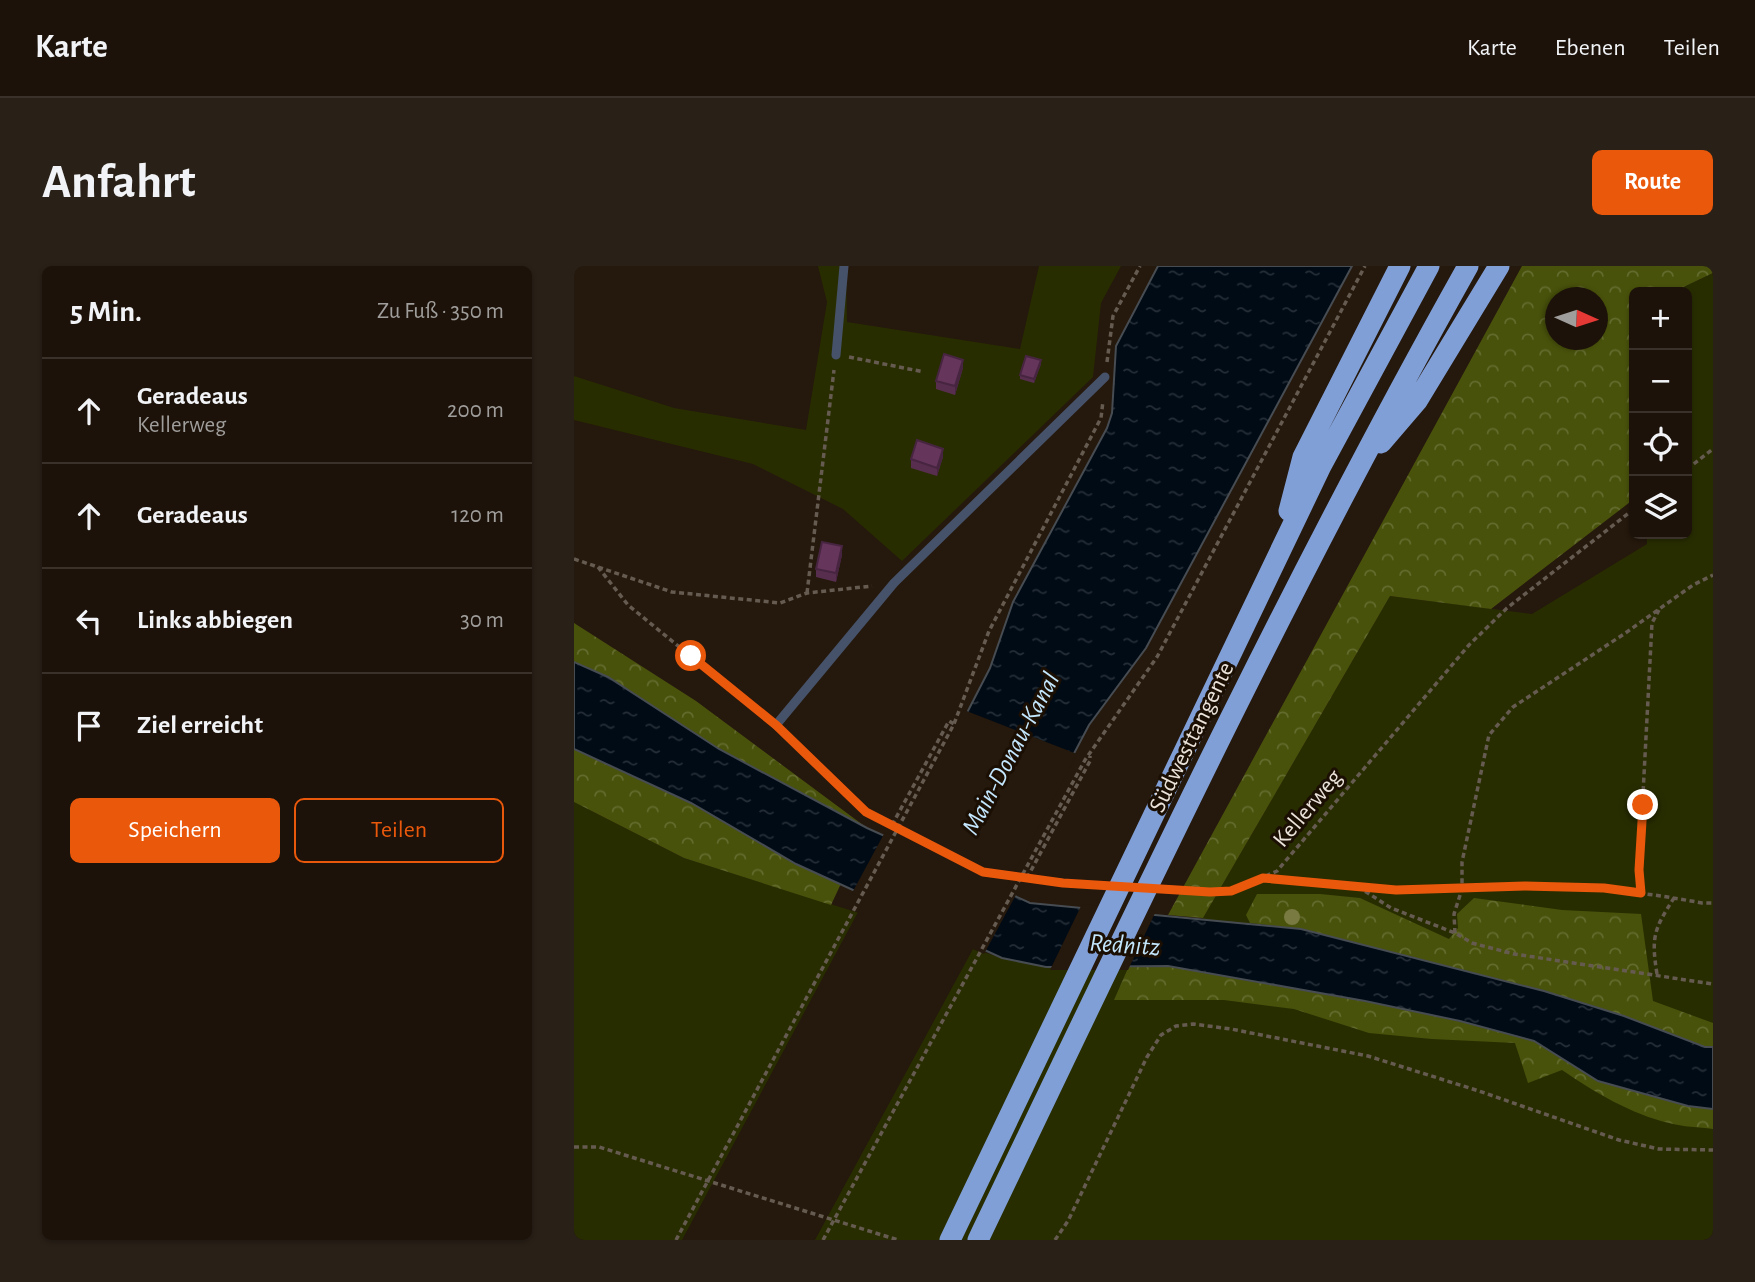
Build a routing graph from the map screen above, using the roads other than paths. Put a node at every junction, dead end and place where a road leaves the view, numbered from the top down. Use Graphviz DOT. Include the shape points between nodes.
graph roads {
  1 [pos="844,266"];
  2 [pos="1400,266"];
  3 [pos="1429,266"];
  4 [pos="1468,266"];
  5 [pos="1499,266"];
  6 [pos="836,355"];
  7 [pos="1105,377"];
  8 [pos="1357,471"];
  9 [pos="1279,554"];
  10 [pos="776,725"];
  11 [pos="950,1240"];
  12 [pos="978,1240"];
  1 -- 6 [label="lane"];
  2 -- 9 [label="highway" via="1303,457"];
  3 -- 9 [label="highway, Südwesttangente" via="1363,385"];
  4 -- 8 [label="highway, Südwesttangente"];
  5 -- 8 [label="highway" via="1417,401"];
  7 -- 10 [label="lane" via="894,583"];
  8 -- 12 [label="highway, Südwesttangente" via="1257,662"];
  9 -- 11 [label="highway, Südwesttangente"];
}
